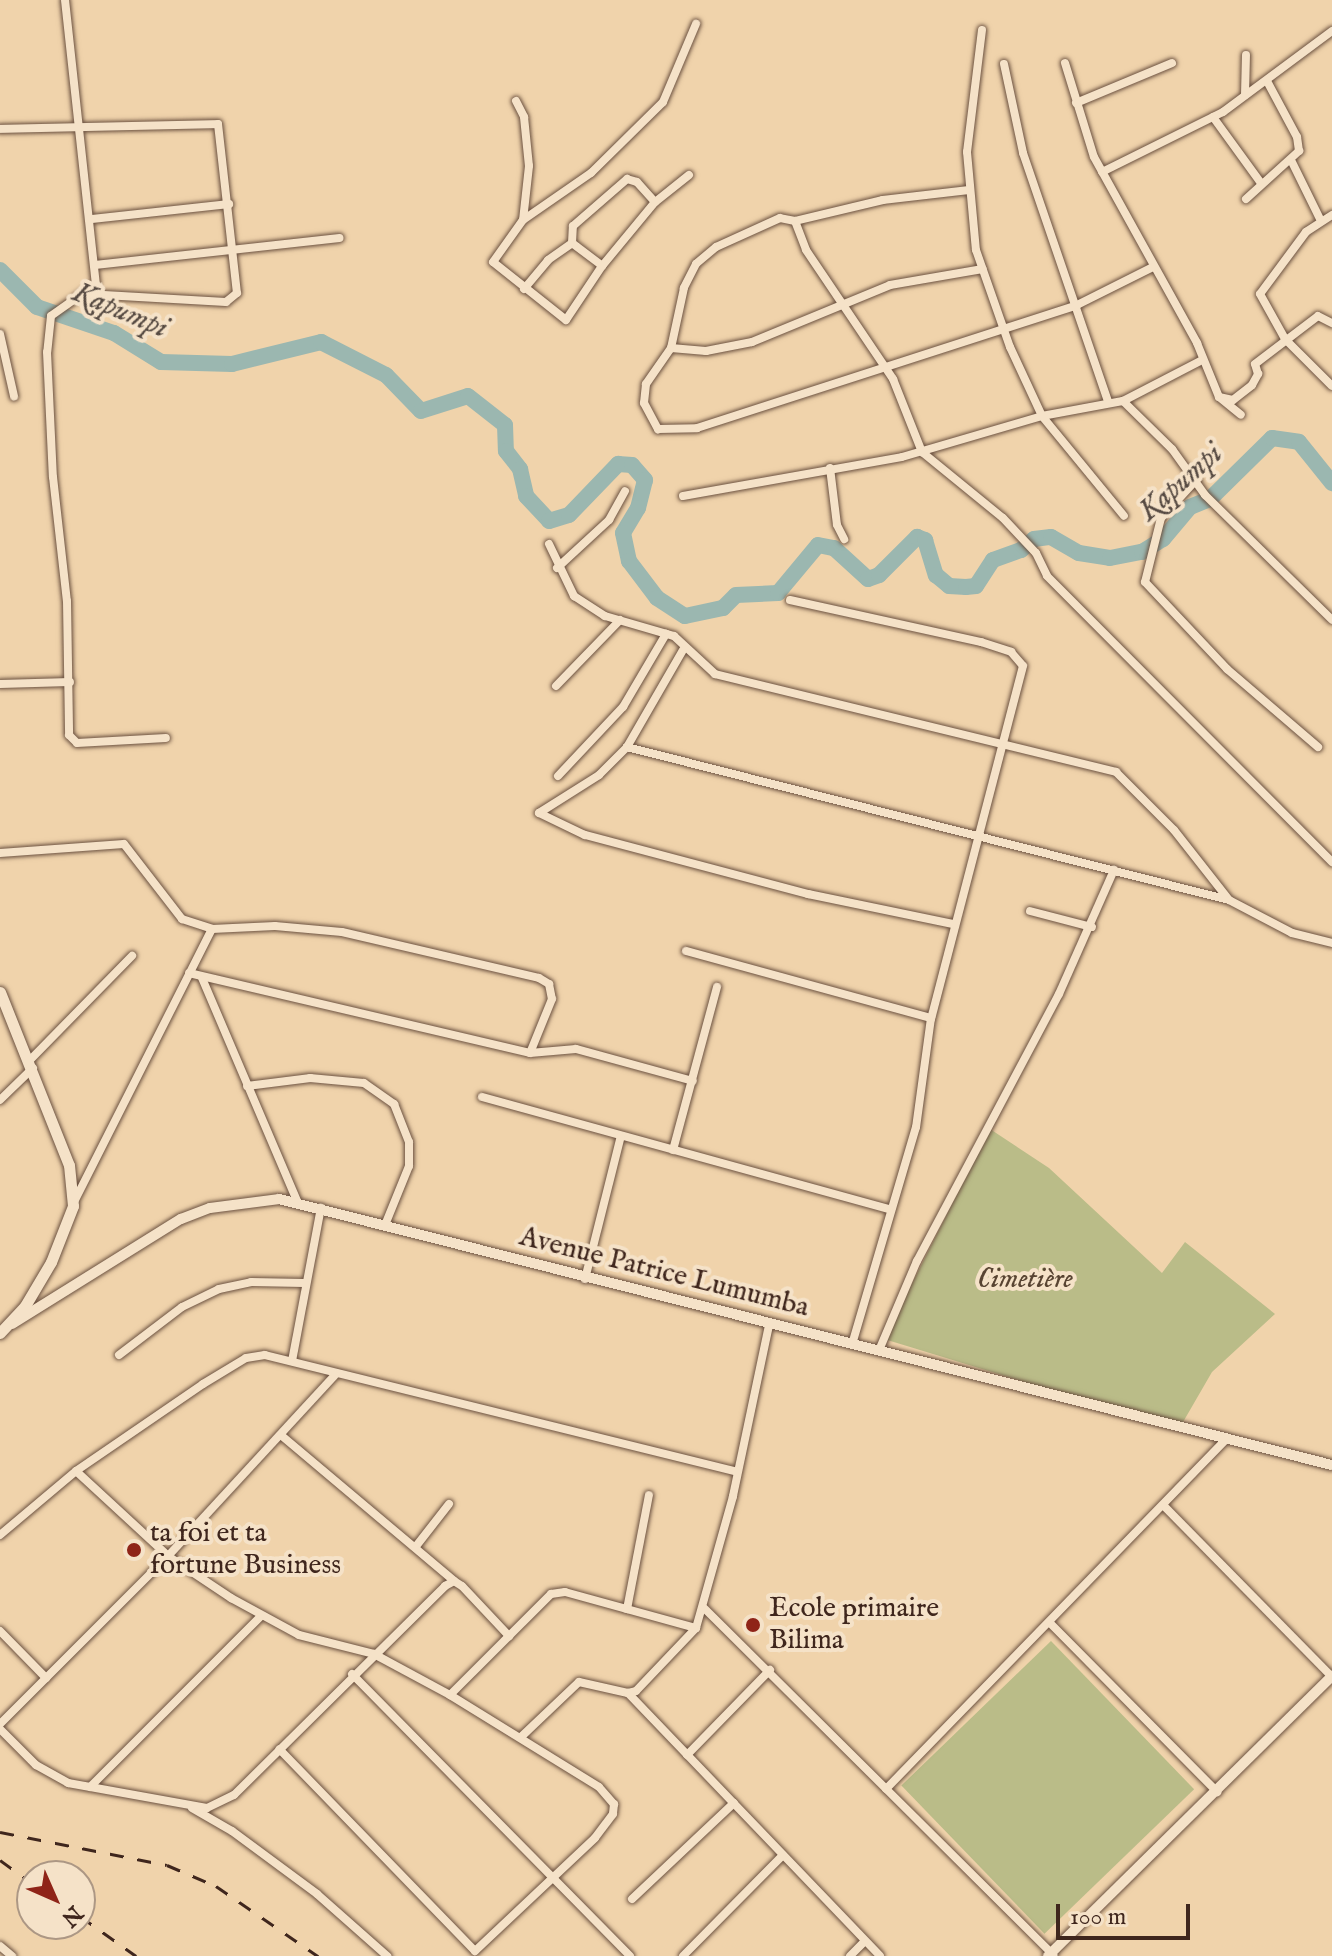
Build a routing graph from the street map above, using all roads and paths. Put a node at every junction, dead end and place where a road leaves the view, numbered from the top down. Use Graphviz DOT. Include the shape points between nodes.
graph roads {
  1 [pos="65,0"];
  2 [pos="696,24"];
  3 [pos="982,30"];
  4 [pos="1332,31"];
  5 [pos="1246,55"];
  6 [pos="1065,63"];
  7 [pos="1172,63"];
  8 [pos="1004,64"];
  9 [pos="1268,83"];
  10 [pos="1245,95"];
  11 [pos="516,101"];
  12 [pos="1076,103"];
  13 [pos="1213,117"];
  14 [pos="0,129"];
  15 [pos="81,130"];
  16 [pos="1292,162"];
  17 [pos="1102,172"];
  18 [pos="689,175"];
  19 [pos="1261,183"];
  20 [pos="969,190"];
  21 [pos="1246,199"];
  22 [pos="655,202"];
  23 [pos="229,204"];
  24 [pos="1332,215"];
  25 [pos="92,219"];
  26 [pos="1320,219"];
  27 [pos="523,220"];
  28 [pos="795,221"];
  29 [pos="340,238"];
  30 [pos="572,243"];
  31 [pos="232,252"];
  32 [pos="95,265"];
  33 [pos="602,266"];
  34 [pos="1151,268"];
  35 [pos="983,269"];
  36 [pos="524,289"];
  37 [pos="86,294"];
  38 [pos="843,304"];
  39 [pos="1077,305"];
  40 [pos="1332,323"];
  41 [pos="1003,327"];
  42 [pos="0,334"];
  43 [pos="1285,339"];
  44 [pos="671,348"];
  45 [pos="1202,360"];
  46 [pos="885,365"];
  47 [pos="1332,386"];
  48 [pos="14,396"];
  49 [pos="1219,397"];
  50 [pos="1108,401"];
  51 [pos="1123,401"];
  52 [pos="1241,415"];
  53 [pos="1042,416"];
  54 [pos="922,452"];
  55 [pos="830,468"];
  56 [pos="1197,479"];
  57 [pos="625,491"];
  58 [pos="683,496"];
  59 [pos="1124,516"];
  60 [pos="844,539"];
  61 [pos="549,544"];
  62 [pos="557,568"];
  63 [pos="790,600"];
  64 [pos="620,620"];
  65 [pos="1332,620"];
  66 [pos="666,634"];
  67 [pos="683,650"];
  68 [pos="70,682"];
  69 [pos="0,684"];
  70 [pos="556,686"];
  71 [pos="166,738"];
  72 [pos="1004,743"];
  73 [pos="627,747"];
  74 [pos="1318,747"];
  75 [pos="558,776"];
  76 [pos="978,836"];
  77 [pos="1332,846"];
  78 [pos="0,853"];
  79 [pos="1324,854"];
  80 [pos="1332,862"];
  81 [pos="1114,870"];
  82 [pos="1229,900"];
  83 [pos="1030,911"];
  84 [pos="953,924"];
  85 [pos="1092,927"];
  86 [pos="212,929"];
  87 [pos="1332,943"];
  88 [pos="686,951"];
  89 [pos="132,956"];
  90 [pos="189,973"];
  91 [pos="202,978"];
  92 [pos="717,987"];
  93 [pos="0,992"];
  94 [pos="931,1018"];
  95 [pos="530,1053"];
  96 [pos="32,1064"];
  97 [pos="693,1081"];
  98 [pos="247,1086"];
  99 [pos="482,1097"];
  100 [pos="0,1100"];
  101 [pos="621,1136"];
  102 [pos="673,1150"];
  103 [pos="297,1201"];
  104 [pos="73,1206"];
  105 [pos="321,1208"];
  106 [pos="889,1209"];
  107 [pos="385,1225"];
  108 [pos="585,1280"];
  109 [pos="304,1283"];
  110 [pos="769,1325"];
  111 [pos="5,1329"];
  112 [pos="853,1341"];
  113 [pos="880,1348"];
  114 [pos="119,1355"];
  115 [pos="292,1361"];
  116 [pos="335,1375"];
  117 [pos="282,1436"];
  118 [pos="1226,1439"];
  119 [pos="1332,1465"];
  120 [pos="76,1471"];
  121 [pos="737,1472"];
  122 [pos="649,1495"];
  123 [pos="449,1504"];
  124 [pos="1164,1506"];
  125 [pos="0,1535"];
  126 [pos="417,1545"];
  127 [pos="168,1556"];
  128 [pos="454,1581"];
  129 [pos="627,1609"];
  130 [pos="705,1609"];
  131 [pos="261,1616"];
  132 [pos="1050,1623"];
  133 [pos="696,1628"];
  134 [pos="0,1631"];
  135 [pos="509,1636"];
  136 [pos="374,1654"];
  137 [pos="770,1670"];
  138 [pos="352,1674"];
  139 [pos="1332,1676"];
  140 [pos="46,1678"];
  141 [pos="628,1693"];
  142 [pos="450,1695"];
  143 [pos="0,1726"];
  144 [pos="521,1737"];
  145 [pos="279,1749"];
  146 [pos="687,1755"];
  147 [pos="90,1787"];
  148 [pos="886,1789"];
  149 [pos="1217,1792"];
  150 [pos="734,1803"];
  151 [pos="191,1808"];
  152 [pos="783,1855"];
  153 [pos="553,1877"];
  154 [pos="632,1899"];
  155 [pos="865,1941"];
  156 [pos="0,1946"];
  157 [pos="477,1954"];
  158 [pos="1051,1955"];
  159 [pos="12,1956"];
  160 [pos="387,1956"];
  161 [pos="630,1956"];
  162 [pos="683,1956"];
  163 [pos="850,1956"];
  164 [pos="880,1956"];
  1 -- 15 [label="street"];
  2 -- 27 [label="street" via="663,102 591,173"];
  3 -- 20 [label="street" via="970,107"];
  4 -- 9 [label="street"];
  5 -- 10 [label="street"];
  6 -- 12 [label="street"];
  7 -- 12 [label="street"];
  8 -- 39 [label="street" via="1023,153"];
  9 -- 10 [label="street"];
  9 -- 16 [label="street" via="1297,137 1299,151"];
  10 -- 13 [label="street"];
  11 -- 27 [label="street" via="524,117 529,166"];
  12 -- 17 [label="street"];
  13 -- 17 [label="street"];
  13 -- 19 [label="street"];
  14 -- 15 [label="street"];
  15 -- 23 [label="street" via="218,124"];
  15 -- 25 [label="street"];
  16 -- 19 [label="street"];
  16 -- 26 [label="street"];
  17 -- 34 [label="street"];
  18 -- 22 [label="street"];
  19 -- 21 [label="street"];
  20 -- 28 [label="street" via="883,200"];
  20 -- 35 [label="street"];
  22 -- 30 [label="street" via="637,182 627,179 573,226"];
  22 -- 33 [label="street"];
  23 -- 25 [label="street"];
  23 -- 31 [label="street"];
  24 -- 26 [label="street"];
  25 -- 32 [label="street"];
  26 -- 43 [label="street" via="1260,294"];
  27 -- 36 [label="street" via="493,262"];
  28 -- 38 [label="street" via="806,250"];
  28 -- 44 [label="street" via="780,218 753,228 696,264 684,288"];
  29 -- 31 [label="street"];
  30 -- 33 [label="street"];
  30 -- 36 [label="street" via="548,260"];
  31 -- 32 [label="street"];
  31 -- 37 [label="street" via="237,293 226,302"];
  32 -- 37 [label="street" via="96,284"];
  33 -- 36 [label="street" via="566,320"];
  34 -- 39 [label="street"];
  34 -- 45 [label="street"];
  35 -- 38 [label="street" via="917,277"];
  35 -- 41 [label="street"];
  37 -- 68 [label="street" via="51,316 47,352"];
  38 -- 44 [label="street" via="752,342 706,351"];
  38 -- 46 [label="street"];
  39 -- 41 [label="street"];
  39 -- 50 [label="street"];
  40 -- 43 [label="street" via="1318,316"];
  41 -- 46 [label="street"];
  41 -- 53 [label="street"];
  42 -- 48 [label="street"];
  43 -- 47 [label="street"];
  43 -- 49 [label="street" via="1255,364 1258,374 1252,385 1233,400"];
  44 -- 46 [label="street" via="654,366 643,394 658,429 668,431 697,428"];
  45 -- 49 [label="street"];
  45 -- 51 [label="street"];
  46 -- 54 [label="street" via="909,410"];
  49 -- 52 [label="street"];
  50 -- 51 [label="street"];
  50 -- 53 [label="street"];
  51 -- 56 [label="street"];
  53 -- 54 [label="street"];
  53 -- 59 [label="street"];
  54 -- 55 [label="street"];
  54 -- 79 [label="street" via="953,472 1017,533 1036,553 1047,576"];
  55 -- 58 [label="street"];
  55 -- 60 [label="street" via="837,525"];
  56 -- 65 [label="street" via="1205,495"];
  56 -- 74 [label="street" via="1161,518 1145,582 1227,669"];
  57 -- 62 [label="street" via="609,520"];
  61 -- 62 [label="street"];
  62 -- 64 [label="street" via="574,596"];
  63 -- 72 [label="street" via="1011,652 1023,666"];
  64 -- 66 [label="street"];
  64 -- 70 [label="street"];
  66 -- 67 [label="street"];
  66 -- 75 [label="street" via="623,707"];
  67 -- 72 [label="street" via="715,674"];
  67 -- 73 [label="street"];
  68 -- 69 [label="street"];
  68 -- 71 [label="street" via="69,735 77,743"];
  72 -- 76 [label="street"];
  72 -- 82 [label="street" via="1116,772 1174,830"];
  73 -- 76 [label="street"];
  73 -- 84 [label="street" via="599,775 539,813 585,835 808,894"];
  76 -- 81 [label="street"];
  76 -- 84 [label="street"];
  77 -- 79 [label="street"];
  78 -- 86 [label="street" via="124,844 182,919"];
  79 -- 80 [label="street"];
  81 -- 82 [label="street"];
  81 -- 85 [label="street"];
  82 -- 87 [label="street" via="1292,933"];
  83 -- 85 [label="street"];
  84 -- 94 [label="street"];
  85 -- 113 [label="street" via="917,1261"];
  86 -- 90 [label="street"];
  86 -- 95 [label="street" via="275,926 342,932 539,978 549,984 552,999"];
  88 -- 94 [label="street"];
  89 -- 96 [label="street"];
  90 -- 91 [label="street"];
  90 -- 104 [label="street"];
  91 -- 95 [label="street"];
  91 -- 98 [label="street"];
  92 -- 97 [label="street"];
  93 -- 96 [label="main road"];
  94 -- 106 [label="street" via="916,1127"];
  95 -- 97 [label="street" via="576,1049"];
  96 -- 100 [label="street"];
  96 -- 104 [label="main road" via="69,1165"];
  97 -- 102 [label="street"];
  98 -- 103 [label="street"];
  98 -- 107 [label="street" via="288,1078 364,1083 394,1104 409,1142 409,1166"];
  99 -- 101 [label="street"];
  101 -- 102 [label="street"];
  101 -- 108 [label="street"];
  102 -- 106 [label="street"];
  103 -- 105 [label="street, Avenue Patrice Lumumba"];
  103 -- 111 [label="street, Avenue Patrice Lumumba" via="235,1203 181,1219"];
  104 -- 111 [label="main road" via="63,1241"];
  105 -- 107 [label="street, Avenue Patrice Lumumba"];
  105 -- 109 [label="street"];
  106 -- 112 [label="street"];
  107 -- 108 [label="street, Avenue Patrice Lumumba"];
  108 -- 110 [label="street, Avenue Patrice Lumumba"];
  109 -- 114 [label="street" via="251,1282 219,1289 182,1307"];
  109 -- 115 [label="street"];
  110 -- 112 [label="street, Avenue Patrice Lumumba"];
  110 -- 121 [label="street"];
  112 -- 113 [label="street, Avenue Patrice Lumumba"];
  113 -- 118 [label="street, Avenue Patrice Lumumba"];
  115 -- 116 [label="street"];
  115 -- 120 [label="street" via="265,1355 246,1358"];
  116 -- 117 [label="street"];
  116 -- 121 [label="street"];
  117 -- 126 [label="street" via="318,1471"];
  117 -- 127 [label="street"];
  118 -- 119 [label="street, Avenue Patrice Lumumba"];
  118 -- 124 [label="street"];
  120 -- 125 [label="street"];
  120 -- 127 [label="street"];
  121 -- 130 [label="street"];
  122 -- 129 [label="street"];
  123 -- 126 [label="street"];
  124 -- 132 [label="street"];
  124 -- 139 [label="street"];
  126 -- 128 [label="street"];
  127 -- 131 [label="street"];
  127 -- 140 [label="street"];
  128 -- 135 [label="street"];
  128 -- 136 [label="street"];
  129 -- 133 [label="street"];
  129 -- 135 [label="street" via="565,1592 551,1594"];
  130 -- 133 [label="street"];
  130 -- 137 [label="street"];
  131 -- 136 [label="street" via="299,1635"];
  131 -- 147 [label="street"];
  132 -- 148 [label="street"];
  132 -- 149 [label="street"];
  133 -- 141 [label="street" via="644,1685"];
  134 -- 140 [label="street"];
  135 -- 142 [label="street"];
  136 -- 138 [label="street"];
  136 -- 142 [label="street"];
  137 -- 146 [label="street"];
  137 -- 148 [label="street"];
  138 -- 145 [label="street"];
  138 -- 153 [label="street"];
  139 -- 149 [label="street"];
  140 -- 143 [label="street"];
  141 -- 144 [label="street" via="579,1682"];
  141 -- 146 [label="street"];
  142 -- 144 [label="street"];
  143 -- 147 [label="street" via="36,1765"];
  144 -- 153 [label="street" via="599,1787 614,1804 605,1825"];
  145 -- 151 [label="street" via="234,1795 207,1808"];
  145 -- 157 [label="street"];
  146 -- 150 [label="street"];
  147 -- 151 [label="street"];
  148 -- 158 [label="street"];
  149 -- 158 [label="street"];
  150 -- 152 [label="street"];
  150 -- 154 [label="street"];
  151 -- 160 [label="street" via="317,1894"];
  152 -- 155 [label="street"];
  152 -- 162 [label="street"];
  153 -- 157 [label="street"];
  153 -- 161 [label="street"];
  155 -- 163 [label="street"];
  155 -- 164 [label="street"];
  156 -- 159 [label="street"];
}
